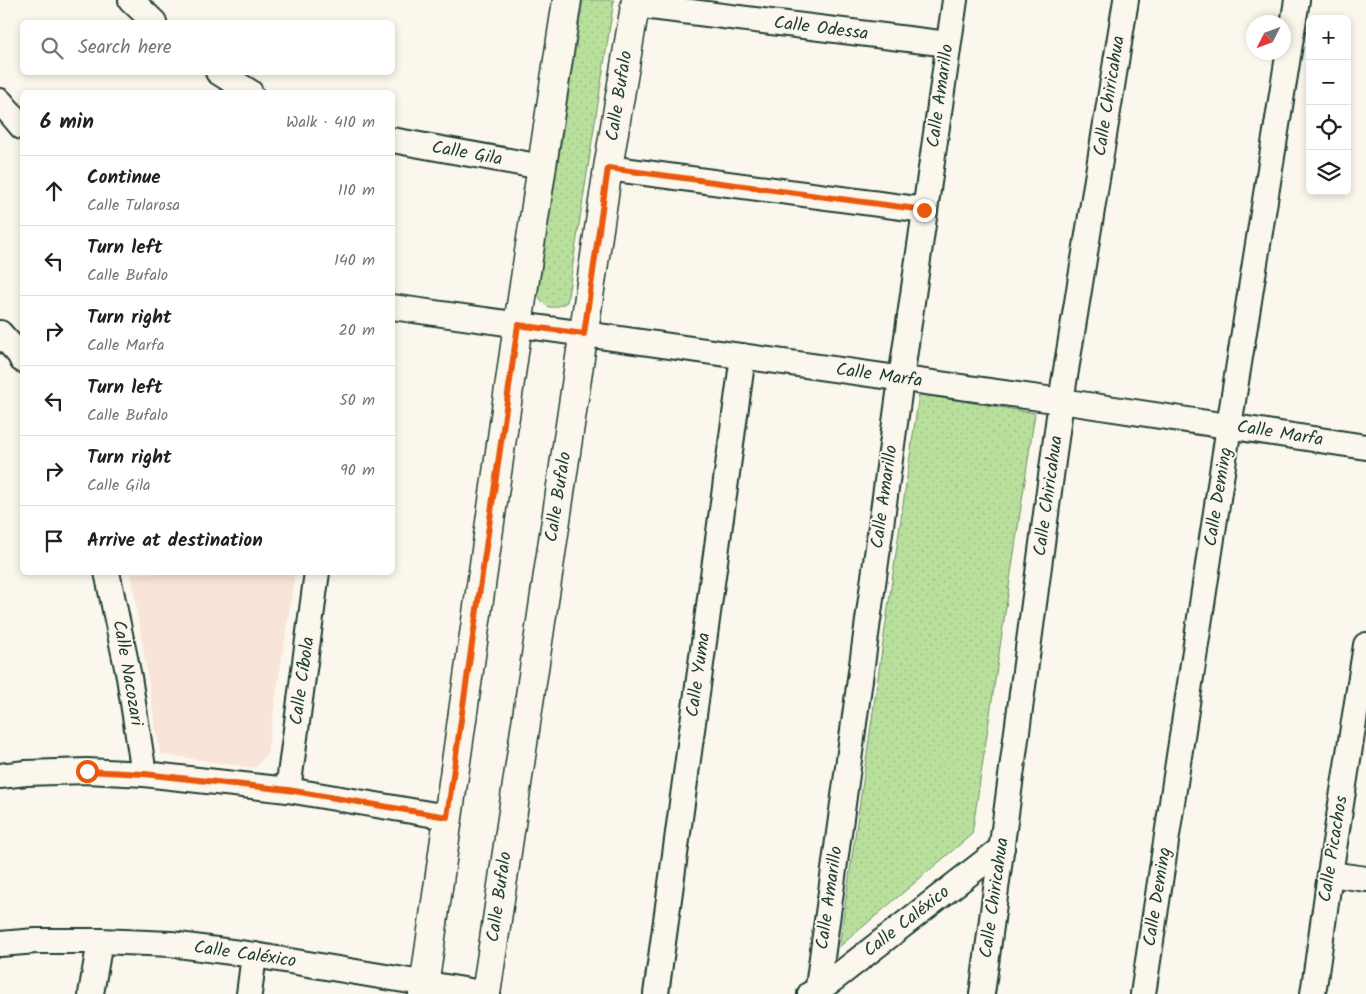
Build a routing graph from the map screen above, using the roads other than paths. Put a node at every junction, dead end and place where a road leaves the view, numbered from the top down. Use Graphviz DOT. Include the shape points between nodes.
graph roads {
  1 [pos="131,0"];
  2 [pos="562,0"];
  3 [pos="567,0"];
  4 [pos="955,0"];
  5 [pos="1126,0"];
  6 [pos="1297,0"];
  7 [pos="635,3"];
  8 [pos="152,20"];
  9 [pos="948,44"];
  10 [pos="223,75"];
  11 [pos="247,90"];
  12 [pos="0,101"];
  13 [pos="20,125"];
  14 [pos="395,141"];
  15 [pos="542,167"];
  16 [pos="608,168"];
  17 [pos="924,210"];
  18 [pos="395,307"];
  19 [pos="518,325"];
  20 [pos="0,334"];
  21 [pos="584,334"];
  22 [pos="20,356"];
  23 [pos="743,356"];
  24 [pos="901,379"];
  25 [pos="1061,401"];
  26 [pos="1229,426"];
  27 [pos="1366,447"];
  28 [pos="108,575"];
  29 [pos="317,575"];
  30 [pos="1366,645"];
  31 [pos="144,774"];
  32 [pos="0,776"];
  33 [pos="288,790"];
  34 [pos="447,817"];
  35 [pos="1002,848"];
  36 [pos="1330,874"];
  37 [pos="1366,879"];
  38 [pos="100,941"];
  39 [pos="0,944"];
  40 [pos="254,954"];
  41 [pos="424,989"];
  42 [pos="815,993"];
  43 [pos="91,994"];
  44 [pos="249,994"];
  45 [pos="486,994"];
  46 [pos="656,994"];
  47 [pos="982,994"];
  48 [pos="1143,994"];
  49 [pos="1313,994"];
  1 -- 8 [label="street"];
  2 -- 3 [label="street"];
  3 -- 15 [label="main road"];
  4 -- 9 [label="street, Calle Amarillo"];
  5 -- 25 [label="street, Calle Chiricahua"];
  6 -- 26 [label="street, Calle Deming"];
  7 -- 9 [label="street, Calle Odessa"];
  7 -- 16 [label="main road, Calle Bufalo"];
  9 -- 17 [label="street, Calle Amarillo"];
  10 -- 11 [label="street"];
  12 -- 13 [label="street"];
  14 -- 15 [label="street, Calle Gila"];
  15 -- 19 [label="main road"];
  16 -- 17 [label="street"];
  16 -- 21 [label="main road, Calle Bufalo"];
  17 -- 24 [label="street, Calle Amarillo"];
  18 -- 19 [label="street, Calle Marfa"];
  19 -- 21 [label="street, Calle Marfa"];
  19 -- 34 [label="main road"];
  20 -- 22 [label="street"];
  21 -- 23 [label="street, Calle Marfa"];
  21 -- 45 [label="main road, Calle Bufalo"];
  23 -- 24 [label="street, Calle Marfa"];
  23 -- 46 [label="street, Calle Yuma"];
  24 -- 25 [label="street, Calle Marfa"];
  24 -- 42 [label="street, Calle Amarillo"];
  25 -- 26 [label="street, Calle Marfa"];
  25 -- 35 [label="street, Calle Chiricahua"];
  26 -- 27 [label="street, Calle Marfa"];
  26 -- 48 [label="street, Calle Deming"];
  28 -- 31 [label="street, Calle Nacozari" via="129,677"];
  29 -- 33 [label="street, Calle Cíbola"];
  30 -- 36 [label="street, Calle Picachos"];
  31 -- 32 [label="street" via="87,771"];
  31 -- 33 [label="street"];
  33 -- 34 [label="street"];
  34 -- 41 [label="main road"];
  35 -- 42 [label="street, Calle Caléxico"];
  35 -- 47 [label="street, Calle Chiricahua"];
  36 -- 37 [label="street"];
  36 -- 49 [label="street, Calle Picachos"];
  38 -- 39 [label="street, Calle Caléxico"];
  38 -- 40 [label="street, Calle Caléxico" via="171,944"];
  38 -- 43 [label="street"];
  40 -- 41 [label="street, Calle Caléxico"];
  40 -- 44 [label="street"];
  41 -- 45 [label="street, Calle Caléxico"];
}
